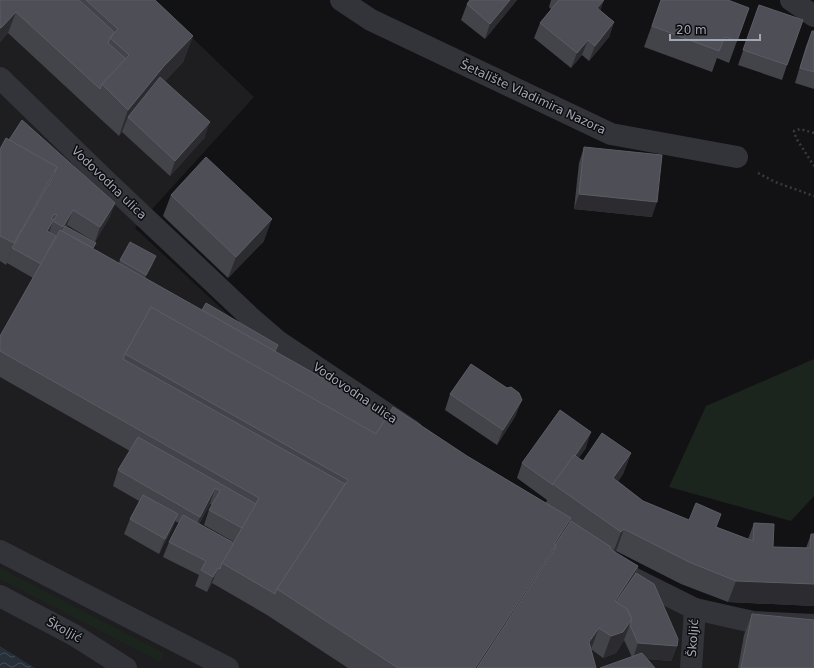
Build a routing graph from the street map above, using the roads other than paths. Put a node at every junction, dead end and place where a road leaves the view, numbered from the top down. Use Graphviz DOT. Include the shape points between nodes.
graph roads {
  1 [pos="341,0"];
  2 [pos="791,0"];
  3 [pos="814,16"];
  4 [pos="0,78"];
  5 [pos="737,157"];
  6 [pos="426,441"];
  7 [pos="0,551"];
  8 [pos="617,569"];
  9 [pos="0,596"];
  10 [pos="695,609"];
  11 [pos="814,625"];
  12 [pos="217,665"];
  13 [pos="126,668"];
  14 [pos="691,668"];
  1 -- 5 [label="street, Šetalište Vladimira Nazora" via="371,20 611,134"];
  2 -- 3 [label="street"];
  4 -- 6 [label="street, Vodovodna ulica" via="273,337"];
  7 -- 12 [label="street"];
  8 -- 10 [label="street"];
  9 -- 13 [label="street, Školjić" via="74,635"];
  10 -- 11 [label="street" via="753,622"];
  10 -- 14 [label="street, Školjić"];
}
